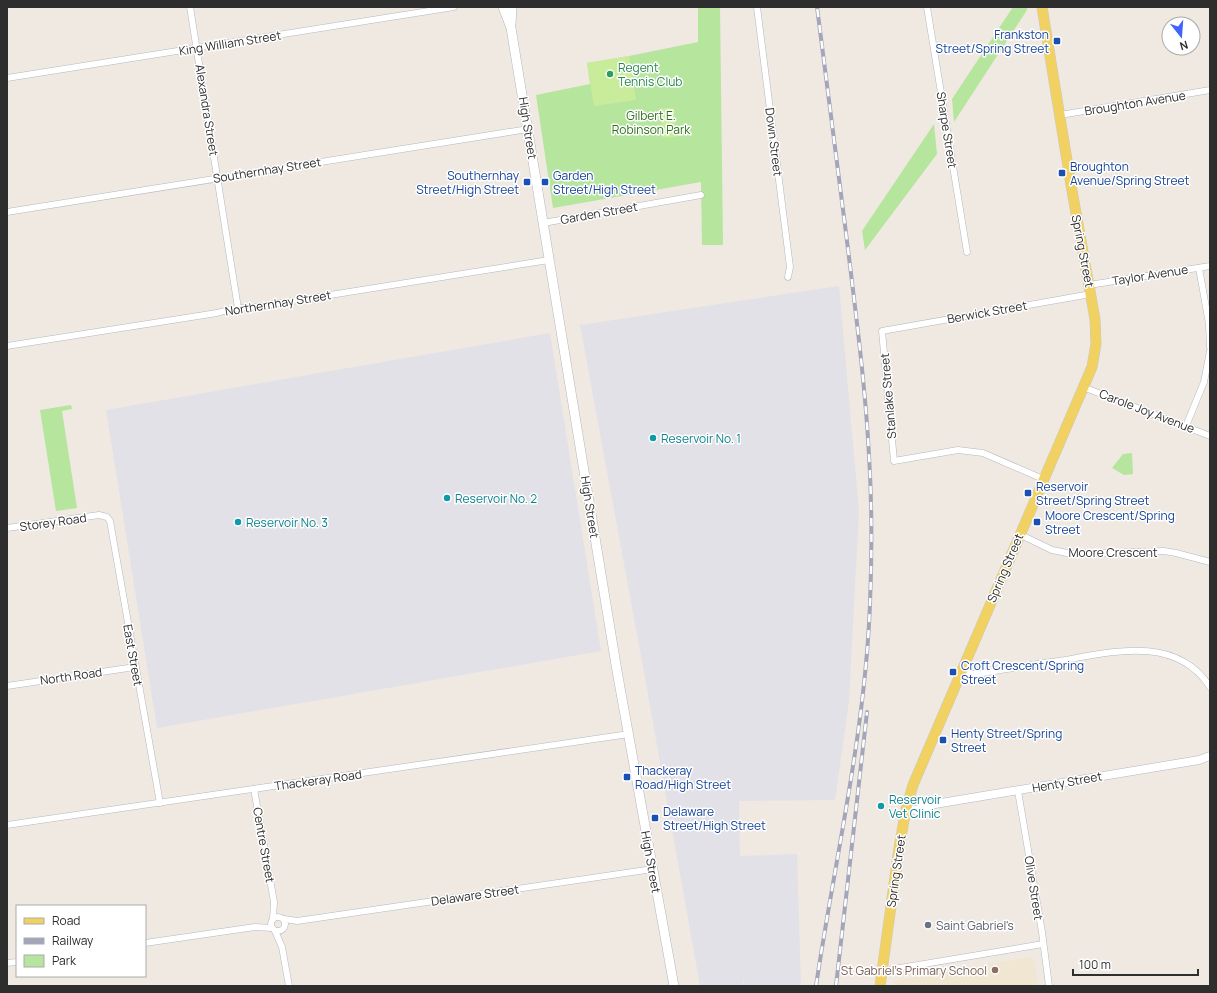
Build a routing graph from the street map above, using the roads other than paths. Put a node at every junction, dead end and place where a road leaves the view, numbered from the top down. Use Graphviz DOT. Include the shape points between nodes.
graph roads {
  1 [pos="190,7"];
  2 [pos="454,7"];
  3 [pos="503,7"];
  4 [pos="512,7"];
  5 [pos="757,7"];
  6 [pos="928,7"];
  7 [pos="1042,7"];
  8 [pos="511,28"];
  9 [pos="197,48"];
  10 [pos="7,78"];
  11 [pos="1210,90"];
  12 [pos="1060,115"];
  13 [pos="528,129"];
  14 [pos="218,179"];
  15 [pos="701,195"];
  16 [pos="7,212"];
  17 [pos="543,223"];
  18 [pos="967,252"];
  19 [pos="549,260"];
  20 [pos="1210,266"];
  21 [pos="1198,268"];
  22 [pos="788,277"];
  23 [pos="1090,290"];
  24 [pos="238,308"];
  25 [pos="882,331"];
  26 [pos="7,346"];
  27 [pos="1210,347"];
  28 [pos="1210,351"];
  29 [pos="1083,387"];
  30 [pos="1186,426"];
  31 [pos="1210,436"];
  32 [pos="1043,479"];
  33 [pos="99,515"];
  34 [pos="7,528"];
  35 [pos="1019,534"];
  36 [pos="1210,562"];
  37 [pos="135,667"];
  38 [pos="962,670"];
  39 [pos="7,686"];
  40 [pos="1210,687"];
  41 [pos="629,734"];
  42 [pos="1210,756"];
  43 [pos="1199,760"];
  44 [pos="1210,761"];
  45 [pos="254,789"];
  46 [pos="1018,790"];
  47 [pos="909,799"];
  48 [pos="160,803"];
  49 [pos="935,804"];
  50 [pos="906,810"];
  51 [pos="7,825"];
  52 [pos="653,869"];
  53 [pos="274,902"];
  54 [pos="283,918"];
  55 [pos="272,920"];
  56 [pos="297,921"];
  57 [pos="255,927"];
  58 [pos="284,928"];
  59 [pos="273,929"];
  60 [pos="146,943"];
  61 [pos="1043,944"];
  62 [pos="282,947"];
  63 [pos="882,971"];
  64 [pos="289,986"];
  65 [pos="674,986"];
  66 [pos="880,986"];
  67 [pos="1049,986"];
  1 -- 9 [label="street, Alexandra Street"];
  2 -- 9 [label="street, King William Street"];
  3 -- 8 [label="main road, High Street"];
  4 -- 8 [label="main road, High Street"];
  5 -- 22 [label="street, Down Street" via="790,267"];
  6 -- 18 [label="street, Sharpe Street"];
  7 -- 12 [label="main road, Spring Street"];
  8 -- 13 [label="main road, High Street"];
  9 -- 10 [label="street, King William Street"];
  9 -- 14 [label="street, Alexandra Street"];
  11 -- 12 [label="street, Broughton Avenue"];
  12 -- 23 [label="main road, Spring Street"];
  13 -- 14 [label="street, Southernhay Street"];
  13 -- 17 [label="main road, High Street"];
  14 -- 16 [label="street, Southernhay Street"];
  14 -- 24 [label="street, Alexandra Street"];
  15 -- 17 [label="street, Garden Street"];
  17 -- 19 [label="main road, High Street"];
  19 -- 24 [label="street, Northernhay Street"];
  19 -- 41 [label="main road, High Street"];
  20 -- 21 [label="street, Taylor Avenue"];
  21 -- 23 [label="street, Taylor Avenue"];
  21 -- 27 [label="street" via="1209,324"];
  23 -- 25 [label="street, Berwick Street"];
  23 -- 29 [label="main road, Spring Street" via="1096,344 1092,367"];
  24 -- 26 [label="street, Northernhay Street"];
  25 -- 32 [label="street, Stanlake Street" via="894,461 958,450 983,452"];
  28 -- 30 [label="street" via="1204,382"];
  29 -- 30 [label="street, Carole Joy Avenue"];
  29 -- 32 [label="main road, Spring Street"];
  30 -- 31 [label="street, Carole Joy Avenue"];
  32 -- 35 [label="main road, Spring Street"];
  33 -- 34 [label="street, Storey Road"];
  33 -- 37 [label="street, East Street" via="107,517 110,521"];
  35 -- 36 [label="street, Moore Crescent" via="1052,550 1072,554 1164,551"];
  35 -- 38 [label="main road, Spring Street"];
  37 -- 39 [label="street, North Road"];
  37 -- 48 [label="street, East Street"];
  38 -- 40 [label="street" via="978,674 1117,651 1141,650 1179,659 1200,674"];
  38 -- 47 [label="main road, Spring Street"];
  41 -- 45 [label="street, Thackeray Road"];
  41 -- 52 [label="main road, High Street"];
  42 -- 43 [label="street, Henty Street"];
  43 -- 44 [label="street, Henty Street"];
  43 -- 46 [label="street, Henty Street"];
  45 -- 48 [label="street, Thackeray Road"];
  45 -- 53 [label="street, Centre Street"];
  46 -- 49 [label="street, Henty Street"];
  46 -- 61 [label="street, Olive Street"];
  47 -- 49 [label="street, Henty Street"];
  47 -- 50 [label="main road, Spring Street"];
  48 -- 51 [label="street, Thackeray Road"];
  49 -- 50 [label="street, Henty Street" via="917,810"];
  50 -- 63 [label="main road, Spring Street"];
  52 -- 56 [label="street, Delaware Street"];
  52 -- 65 [label="main road, High Street"];
  53 -- 54 [label="street, Centre Street"];
  53 -- 55 [label="street, Centre Street"];
  54 -- 55 [label="street" via="278,916"];
  54 -- 56 [label="street, Delaware Street"];
  54 -- 58 [label="street"];
  55 -- 57 [label="street"];
  55 -- 59 [label="street"];
  56 -- 58 [label="street, Delaware Street"];
  57 -- 59 [label="street"];
  57 -- 60 [label="street"];
  58 -- 59 [label="street" via="278,931"];
  58 -- 62 [label="street"];
  59 -- 62 [label="street"];
  61 -- 63 [label="street"];
  61 -- 67 [label="street, Olive Street"];
  62 -- 64 [label="street"];
  63 -- 66 [label="main road, Spring Street"];
}
